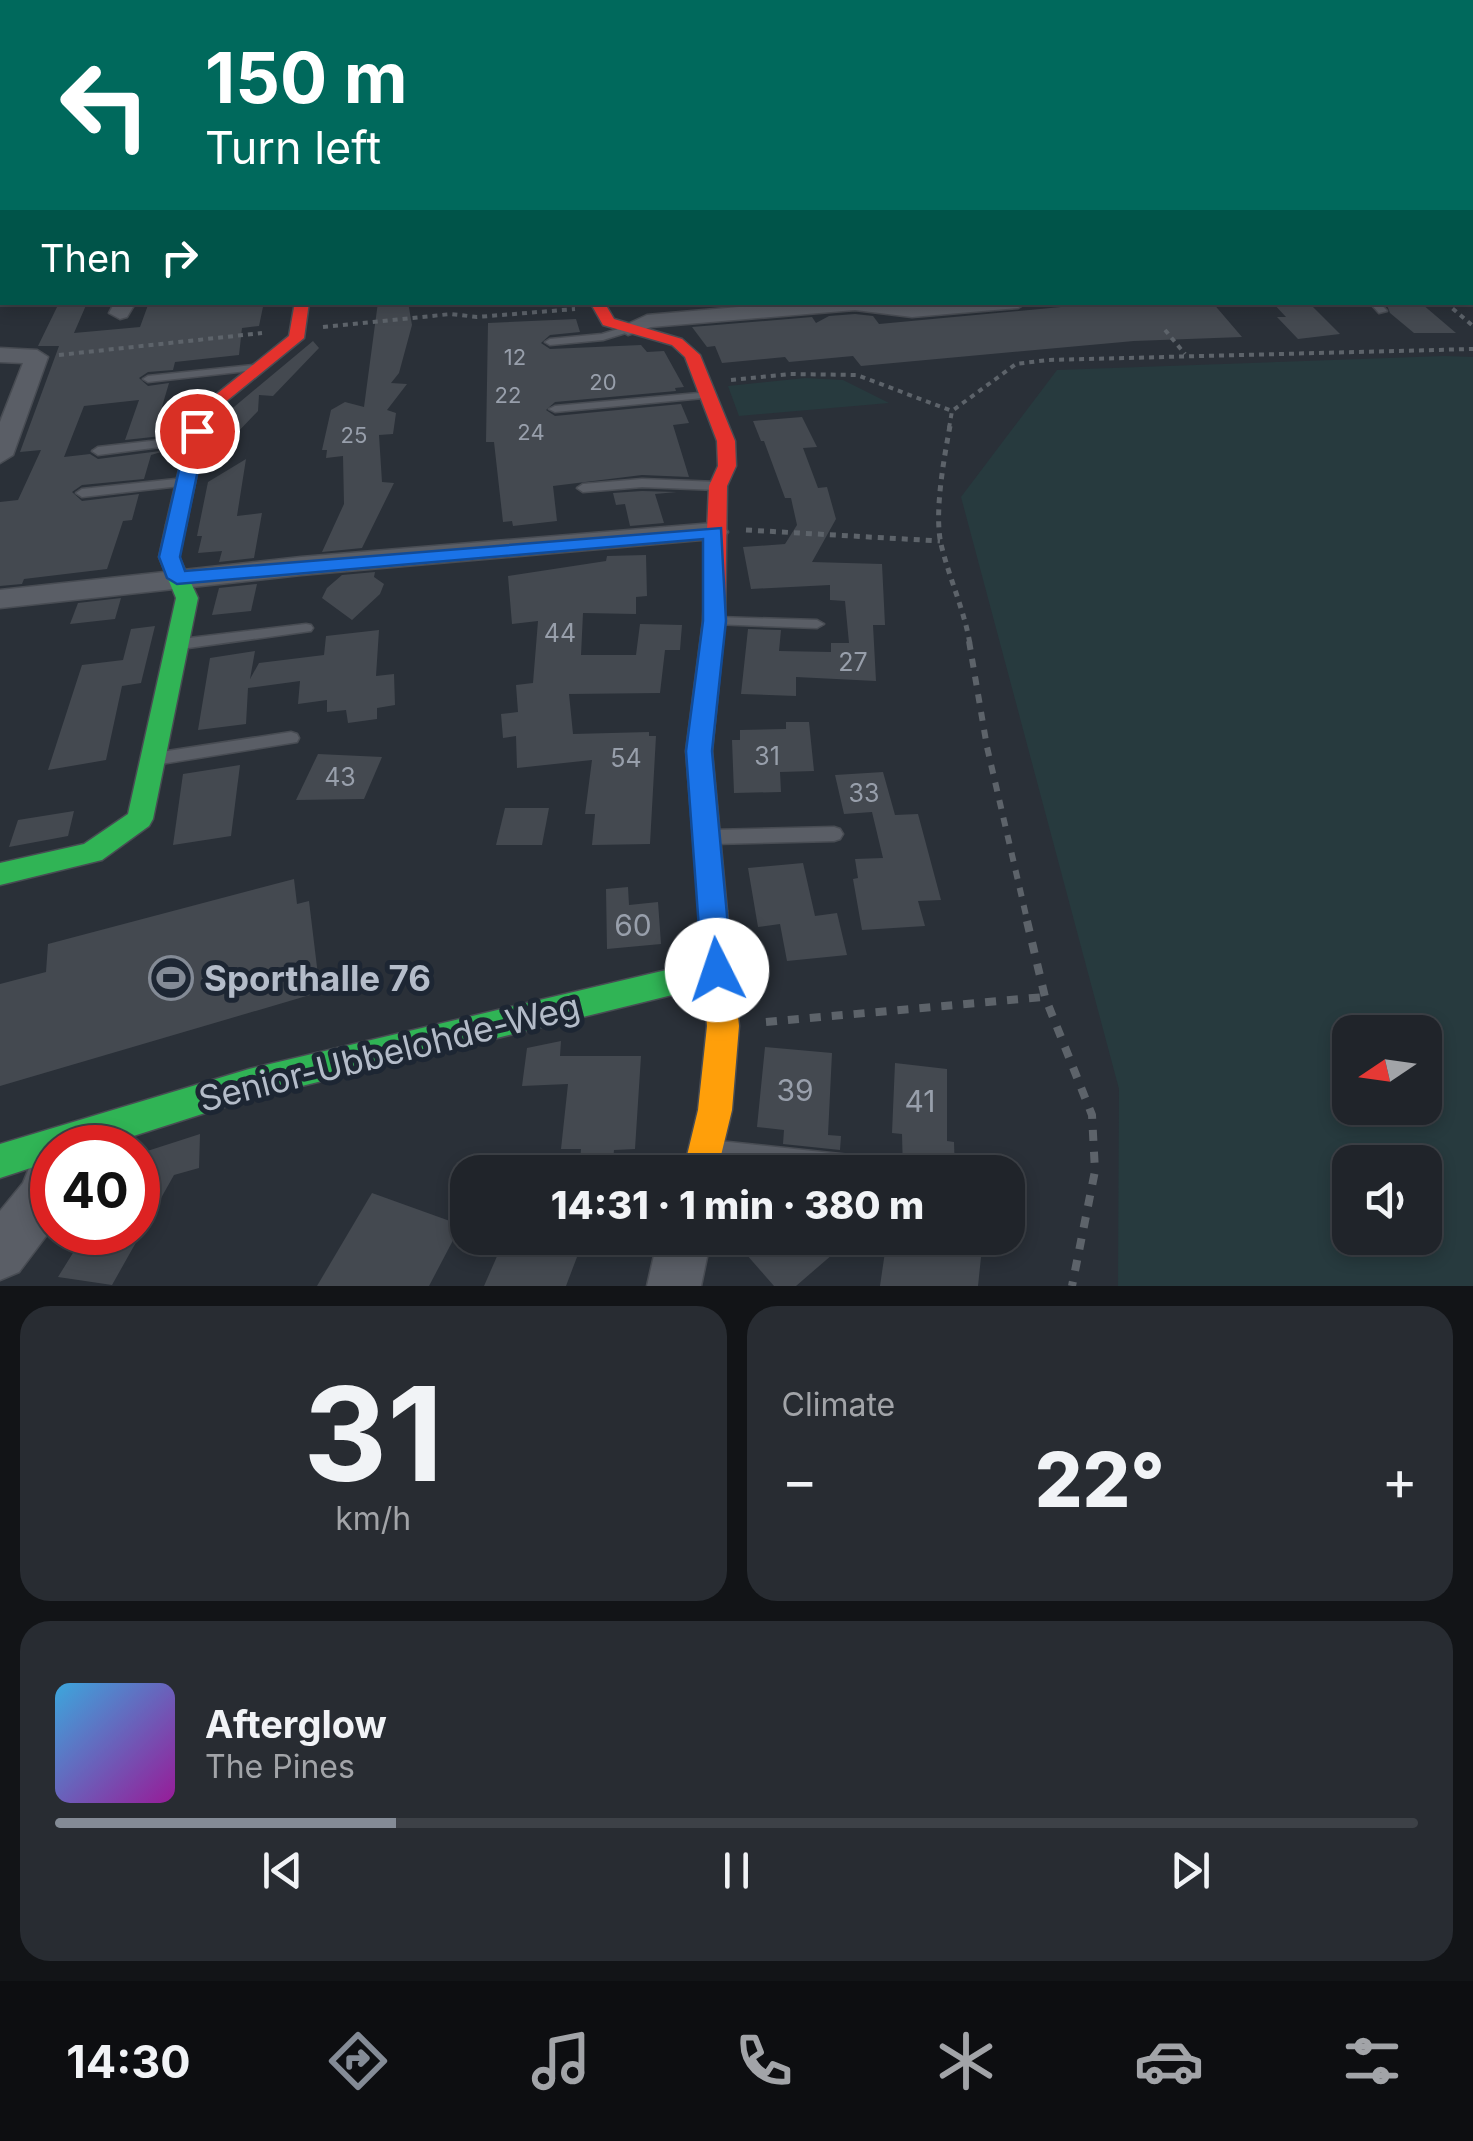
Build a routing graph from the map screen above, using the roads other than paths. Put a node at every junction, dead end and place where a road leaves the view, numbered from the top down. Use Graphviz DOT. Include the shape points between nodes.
graph roads {
  1 [pos="302,305"];
  2 [pos="598,305"];
  3 [pos="842,305"];
  4 [pos="862,305"];
  5 [pos="983,305"];
  6 [pos="1376,305"];
  7 [pos="1382,311"];
  8 [pos="628,329"];
  9 [pos="550,342"];
  10 [pos="0,355"];
  11 [pos="256,368"];
  12 [pos="148,379"];
  13 [pos="707,389"];
  14 [pos="555,409"];
  15 [pos="195,440"];
  16 [pos="98,451"];
  17 [pos="0,455"];
  18 [pos="186,482"];
  19 [pos="718,486"];
  20 [pos="583,488"];
  21 [pos="82,493"];
  22 [pos="714,532"];
  23 [pos="177,578"];
  24 [pos="0,599"];
  25 [pos="714,621"];
  26 [pos="817,624"];
  27 [pos="306,628"];
  28 [pos="177,645"];
  29 [pos="291,738"];
  30 [pos="152,759"];
  31 [pos="834,834"];
  32 [pos="704,837"];
  33 [pos="0,874"];
  34 [pos="717,970"];
  35 [pos="137,1125"];
  36 [pos="705,1155"];
  37 [pos="30,1158"];
  38 [pos="0,1162"];
  39 [pos="30,1215"];
  40 [pos="0,1253"];
  41 [pos="682,1255"];
  42 [pos="674,1286"];
  1 -- 11 [label="street" via="296,338"];
  2 -- 8 [label="street" via="608,322"];
  3 -- 8 [label="street" via="647,321"];
  4 -- 5 [label="street" via="912,311"];
  6 -- 7 [label="lane"];
  8 -- 9 [label="lane"];
  8 -- 13 [label="street" via="677,342 692,355"];
  10 -- 17 [label="street" via="37,357"];
  11 -- 12 [label="lane"];
  11 -- 15 [label="street" via="212,405"];
  13 -- 14 [label="lane"];
  13 -- 19 [label="street" via="726,441 727,466"];
  15 -- 16 [label="lane"];
  15 -- 18 [label="street"];
  18 -- 21 [label="lane"];
  18 -- 23 [label="street" via="169,557"];
  19 -- 20 [label="lane"];
  19 -- 22 [label="street"];
  22 -- 23 [label="street"];
  22 -- 25 [label="street"];
  23 -- 24 [label="street"];
  23 -- 28 [label="street" via="187,598"];
  25 -- 26 [label="lane"];
  25 -- 32 [label="street" via="699,751"];
  27 -- 28 [label="lane"];
  28 -- 30 [label="street"];
  29 -- 30 [label="lane"];
  30 -- 33 [label="street" via="140,819 115,844 78,859"];
  31 -- 32 [label="lane"];
  32 -- 34 [label="street"];
  34 -- 35 [label="street, Senior-Ubbelohde-Weg" via="248,1084"];
  34 -- 36 [label="street" via="723,1026"];
  37 -- 38 [label="street, Senior-Ubbelohde-Weg"];
  39 -- 40 [label="street"];
  41 -- 42 [label="street"];
}
